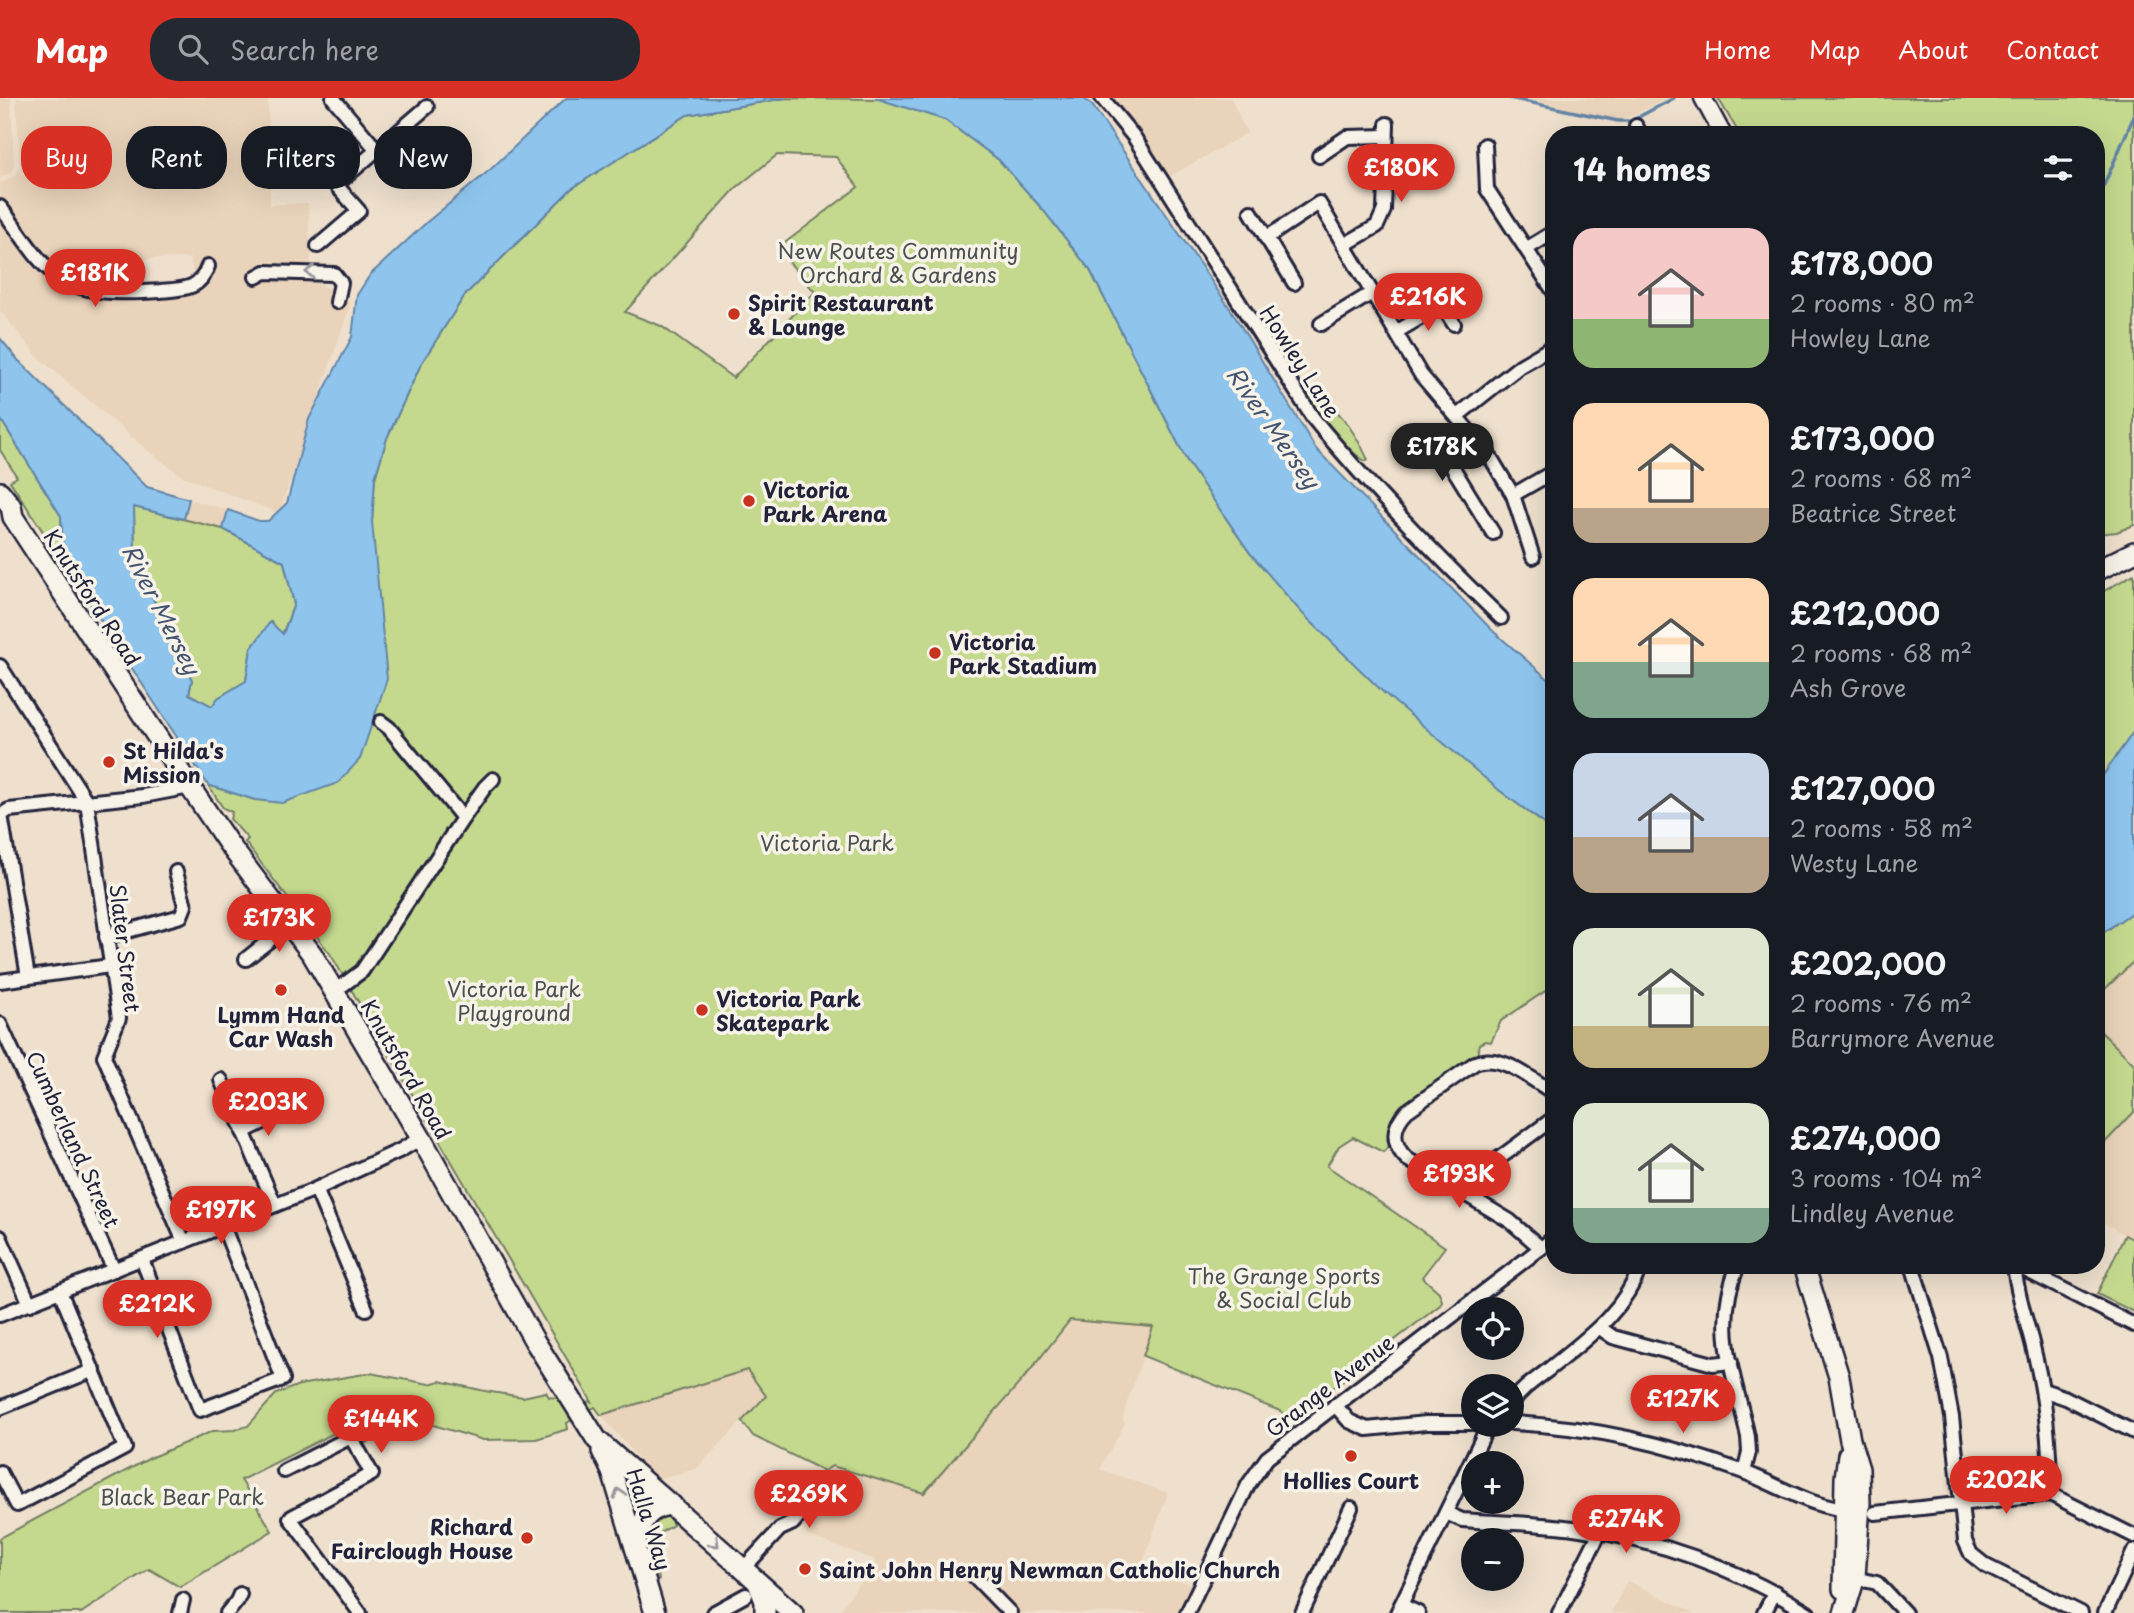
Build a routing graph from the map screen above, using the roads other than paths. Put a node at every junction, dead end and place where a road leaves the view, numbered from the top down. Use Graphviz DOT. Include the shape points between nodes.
graph roads {
  1 [pos="333,98"];
  2 [pos="1102,98"];
  3 [pos="1703,98"];
  4 [pos="427,107"];
  5 [pos="405,126"];
  6 [pos="1718,126"];
  7 [pos="1485,145"];
  8 [pos="374,146"];
  9 [pos="374,153"];
  10 [pos="1319,156"];
  11 [pos="360,165"];
  12 [pos="340,189"];
  13 [pos="0,207"];
  14 [pos="1251,212"];
  15 [pos="1266,237"];
  16 [pos="1545,237"];
  17 [pos="1344,245"];
  18 [pos="318,246"];
  19 [pos="1526,249"];
  20 [pos="208,265"];
  21 [pos="256,277"];
  22 [pos="1545,278"];
  23 [pos="1294,283"];
  24 [pos="1373,293"];
  25 [pos="337,302"];
  26 [pos="1321,324"];
  27 [pos="1454,324"];
  28 [pos="1396,332"];
  29 [pos="1545,351"];
  30 [pos="1457,416"];
  31 [pos="1480,443"];
  32 [pos="1545,477"];
  33 [pos="0,492"];
  34 [pos="1513,495"];
  35 [pos="6,514"];
  36 [pos="1493,533"];
  37 [pos="2134,551"];
  38 [pos="2105,553"];
  39 [pos="1533,557"];
  40 [pos="2105,566"];
  41 [pos="1501,618"];
  42 [pos="0,666"];
  43 [pos="381,722"];
  44 [pos="493,779"];
  45 [pos="190,787"];
  46 [pos="87,802"];
  47 [pos="1,816"];
  48 [pos="463,818"];
  49 [pos="176,872"];
  50 [pos="290,923"];
  51 [pos="106,937"];
  52 [pos="246,959"];
  53 [pos="110,966"];
  54 [pos="28,977"];
  55 [pos="0,981"];
  56 [pos="335,991"];
  57 [pos="0,1024"];
  58 [pos="221,1080"];
  59 [pos="1545,1088"];
  60 [pos="278,1115"];
  61 [pos="1545,1125"];
  62 [pos="243,1132"];
  63 [pos="421,1138"];
  64 [pos="316,1189"];
  65 [pos="1460,1192"];
  66 [pos="275,1205"];
  67 [pos="223,1228"];
  68 [pos="0,1237"];
  69 [pos="184,1242"];
  70 [pos="1545,1245"];
  71 [pos="1541,1248"];
  72 [pos="142,1259"];
  73 [pos="114,1270"];
  74 [pos="1638,1274"];
  75 [pos="1736,1274"];
  76 [pos="1807,1274"];
  77 [pos="1915,1274"];
  78 [pos="2015,1274"];
  79 [pos="2032,1274"];
  80 [pos="60,1291"];
  81 [pos="30,1304"];
  82 [pos="366,1309"];
  83 [pos="0,1315"];
  84 [pos="2134,1325"];
  85 [pos="1600,1328"];
  86 [pos="1731,1362"];
  87 [pos="94,1370"];
  88 [pos="1524,1388"];
  89 [pos="2043,1390"];
  90 [pos="1335,1405"];
  91 [pos="0,1408"];
  92 [pos="1461,1423"];
  93 [pos="1524,1424"];
  94 [pos="2134,1432"];
  95 [pos="1483,1437"];
  96 [pos="597,1440"];
  97 [pos="284,1471"];
  98 [pos="0,1472"];
  99 [pos="1744,1472"];
  100 [pos="2050,1494"];
  101 [pos="814,1498"];
  102 [pos="1959,1504"];
  103 [pos="672,1505"];
  104 [pos="1351,1508"];
  105 [pos="1859,1511"];
  106 [pos="1446,1513"];
  107 [pos="1600,1532"];
  108 [pos="2134,1536"];
  109 [pos="636,1547"];
  110 [pos="2134,1550"];
  111 [pos="974,1576"];
  112 [pos="1848,1576"];
  113 [pos="749,1582"];
  114 [pos="1774,1592"];
  115 [pos="240,1594"];
  116 [pos="1399,1609"];
  117 [pos="228,1613"];
  118 [pos="360,1613"];
  119 [pos="655,1613"];
  120 [pos="713,1613"];
  121 [pos="765,1613"];
  122 [pos="793,1613"];
  123 [pos="1010,1613"];
  124 [pos="1187,1613"];
  125 [pos="1303,1613"];
  126 [pos="1418,1613"];
  127 [pos="1559,1613"];
  128 [pos="1764,1613"];
  129 [pos="1808,1613"];
  130 [pos="1905,1613"];
  131 [pos="2081,1613"];
  132 [pos="2105,1613"];
  1 -- 8 [label="street"];
  2 -- 41 [label="street, Howley Lane" via="1134,137 1313,418 1422,540"];
  3 -- 6 [label="street"];
  4 -- 5 [label="street"];
  7 -- 19 [label="street" via="1487,189"];
  9 -- 11 [label="street"];
  10 -- 17 [label="street" via="1347,137 1387,130 1384,209 1377,226"];
  12 -- 18 [label="street" via="359,211"];
  13 -- 20 [label="street" via="46,266 65,281 89,290 185,289 198,284"];
  14 -- 15 [label="street"];
  15 -- 17 [label="street" via="1319,203"];
  15 -- 23 [label="street"];
  16 -- 19 [label="street"];
  17 -- 24 [label="street"];
  19 -- 22 [label="street"];
  25 -- 21 [label="street, one-way" via="341,283 334,274 265,272"];
  24 -- 26 [label="street"];
  24 -- 28 [label="street"];
  27 -- 28 [label="street" via="1439,299"];
  28 -- 30 [label="street" via="1422,375"];
  29 -- 30 [label="street"];
  30 -- 31 [label="street"];
  31 -- 34 [label="street"];
  31 -- 36 [label="street" via="1455,461 1453,468"];
  32 -- 34 [label="street"];
  33 -- 35 [label="main road, Knutsford Road" via="11,506"];
  34 -- 39 [label="street"];
  35 -- 45 [label="main road, Knutsford Road"];
  37 -- 38 [label="main road"];
  37 -- 40 [label="main road"];
  42 -- 46 [label="street, Slater Street"];
  43 -- 48 [label="street"];
  44 -- 48 [label="street"];
  45 -- 46 [label="street"];
  45 -- 50 [label="main road, Knutsford Road"];
  46 -- 47 [label="street" via="9,810"];
  46 -- 51 [label="street, Slater Street"];
  47 -- 54 [label="street"];
  48 -- 56 [label="street" via="362,971"];
  49 -- 51 [label="street" via="185,906 181,916"];
  50 -- 52 [label="street"];
  50 -- 56 [label="main road, Knutsford Road"];
  51 -- 53 [label="street, Slater Street"];
  53 -- 54 [label="street"];
  53 -- 69 [label="street, Slater Street" via="119,1018 104,1056"];
  54 -- 55 [label="street"];
  56 -- 63 [label="main road, Knutsford Road"];
  57 -- 73 [label="street, Cumberland Street"];
  58 -- 62 [label="street"];
  59 -- 65 [label="street" via="1507,1065 1484,1060 1402,1116 1396,1131 1398,1150"];
  60 -- 62 [label="street"];
  61 -- 65 [label="street"];
  62 -- 66 [label="street"];
  63 -- 64 [label="street"];
  63 -- 96 [label="main road, Knutsford Road" via="506,1291"];
  64 -- 66 [label="street"];
  64 -- 82 [label="street"];
  65 -- 71 [label="street" via="1510,1221"];
  66 -- 67 [label="street"];
  67 -- 69 [label="street"];
  67 -- 72 [label="street" via="283,1379 200,1410"];
  68 -- 81 [label="street"];
  69 -- 72 [label="street"];
  70 -- 71 [label="street, Grange Avenue"];
  71 -- 90 [label="street, Grange Avenue"];
  72 -- 73 [label="street"];
  73 -- 80 [label="street"];
  74 -- 85 [label="street"];
  75 -- 86 [label="street" via="1725,1325"];
  76 -- 105 [label="main road" via="1839,1377"];
  77 -- 102 [label="street" via="1941,1358 1952,1417"];
  78 -- 89 [label="street"];
  79 -- 84 [label="street"];
  80 -- 81 [label="street"];
  80 -- 87 [label="street"];
  81 -- 83 [label="street"];
  85 -- 86 [label="street" via="1613,1337 1713,1364"];
  85 -- 88 [label="street"];
  86 -- 99 [label="street" via="1748,1437"];
  87 -- 91 [label="street"];
  87 -- 98 [label="street" via="125,1448 17,1505"];
  89 -- 94 [label="street"];
  89 -- 100 [label="street"];
  90 -- 92 [label="street" via="1349,1421 1367,1429"];
  90 -- 124 [label="street, Grange Avenue" via="1274,1451 1256,1471"];
  93 -- 99 [label="street" via="1625,1436"];
  95 -- 106 [label="street"];
  96 -- 103 [label="main road, Knutsford Road"];
  109 -- 96 [label="main road, Halla Way, one-way"];
  97 -- 118 [label="street" via="351,1437 372,1474 290,1518"];
  99 -- 105 [label="street" via="1822,1506"];
  100 -- 102 [label="street"];
  100 -- 108 [label="street"];
  101 -- 113 [label="street" via="793,1523 780,1529"];
  102 -- 105 [label="street"];
  102 -- 131 [label="street" via="1971,1554"];
  103 -- 109 [label="main road" via="657,1508 644,1518"];
  103 -- 113 [label="main road, Knutsford Road, one-way"];
  104 -- 125 [label="street"];
  105 -- 112 [label="main road"];
  106 -- 107 [label="street" via="1462,1520"];
  106 -- 116 [label="street"];
  107 -- 114 [label="street" via="1688,1556"];
  107 -- 127 [label="street"];
  109 -- 119 [label="main road, Halla Way"];
  110 -- 132 [label="street"];
  111 -- 123 [label="street"];
  112 -- 130 [label="street" via="1877,1583"];
  113 -- 120 [label="street"];
  113 -- 121 [label="main road" via="765,1601"];
  113 -- 122 [label="main road, Knutsford Road"];
  114 -- 128 [label="street"];
  114 -- 129 [label="street"];
  115 -- 117 [label="street"];
  116 -- 126 [label="street"];
}
